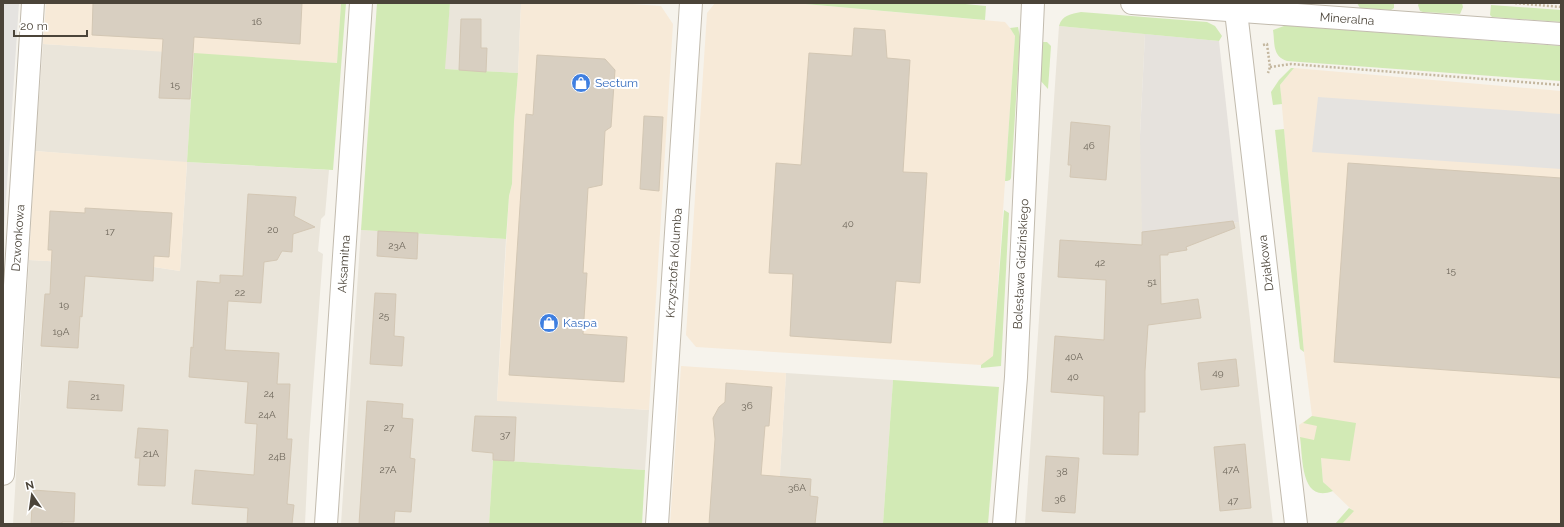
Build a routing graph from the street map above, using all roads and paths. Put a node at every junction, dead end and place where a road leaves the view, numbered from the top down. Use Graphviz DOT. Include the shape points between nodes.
graph roads {
  1 [pos="33,3"];
  2 [pos="361,3"];
  3 [pos="691,3"];
  4 [pos="1033,3"];
  5 [pos="1132,3"];
  6 [pos="1515,3"];
  7 [pos="1236,7"];
  8 [pos="1561,7"];
  9 [pos="1561,34"];
  10 [pos="1270,67"];
  11 [pos="1561,85"];
  12 [pos="3,474"];
  13 [pos="326,524"];
  14 [pos="657,524"];
  15 [pos="1004,524"];
  16 [pos="1296,524"];
  1 -- 12 [label="street, Dzwonkowa"];
  2 -- 13 [label="street, Aksamitna"];
  3 -- 14 [label="street, Krzysztofa Kolumba"];
  4 -- 15 [label="street, Bolesława Gidzińskiego" via="1016,377"];
  5 -- 7 [label="street, Mineralna"];
  6 -- 8 [label="path"];
  7 -- 9 [label="street, Mineralna"];
  7 -- 16 [label="street, Działkowa"];
  10 -- 11 [label="path" via="1291,64"];
}
